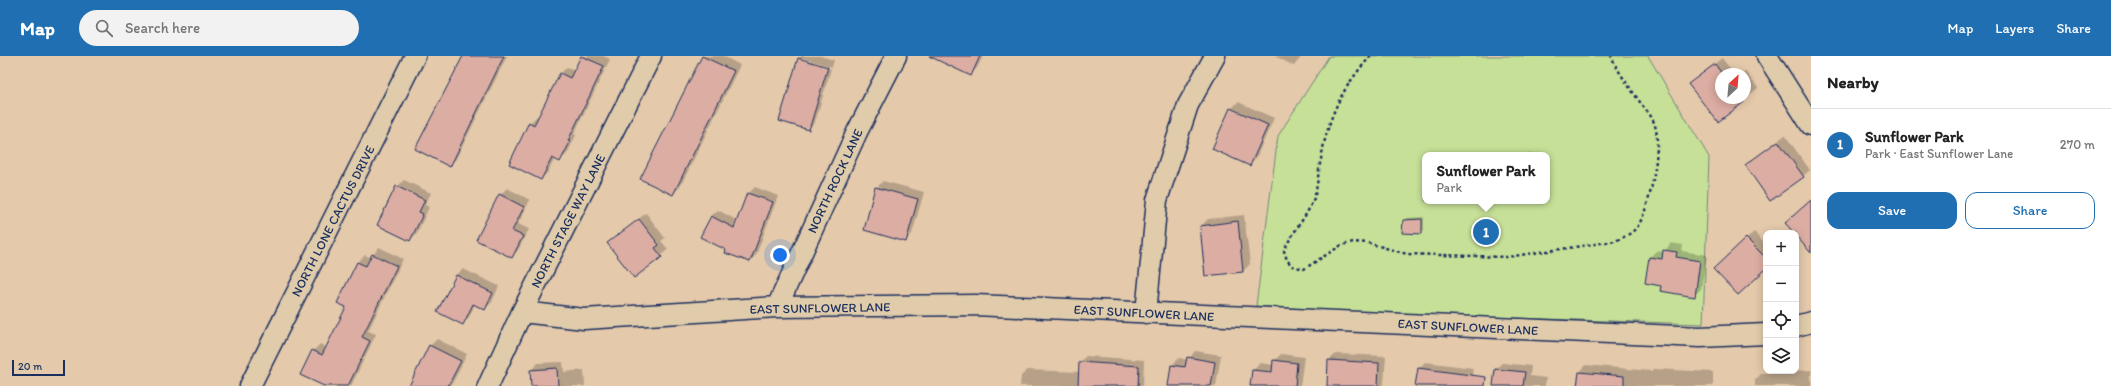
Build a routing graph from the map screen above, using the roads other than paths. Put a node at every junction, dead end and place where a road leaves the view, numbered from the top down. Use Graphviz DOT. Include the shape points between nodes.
graph roads {
  1 [pos="415,56"];
  2 [pos="651,56"];
  3 [pos="896,56"];
  4 [pos="1215,56"];
  5 [pos="1767,56"];
  6 [pos="1811,125"];
  7 [pos="777,307"];
  8 [pos="522,312"];
  9 [pos="1146,313"];
  10 [pos="1811,322"];
  11 [pos="1799,325"];
  12 [pos="1763,334"];
  13 [pos="250,386"];
  14 [pos="488,386"];
  1 -- 13 [label="street, NORTH LONE CACTUS DRIVE"];
  2 -- 8 [label="street, NORTH STAGE WAY LANE"];
  3 -- 7 [label="street, NORTH ROCK LANE" via="857,132"];
  4 -- 9 [label="street" via="1188,105 1157,200"];
  5 -- 6 [label="street"];
  7 -- 8 [label="street, EAST SUNFLOWER LANE" via="584,319"];
  7 -- 9 [label="street, EAST SUNFLOWER LANE" via="975,305"];
  8 -- 14 [label="street, NORTH STAGE WAY LANE"];
  9 -- 12 [label="street, EAST SUNFLOWER LANE" via="1700,338"];
  10 -- 11 [label="street"];
}
